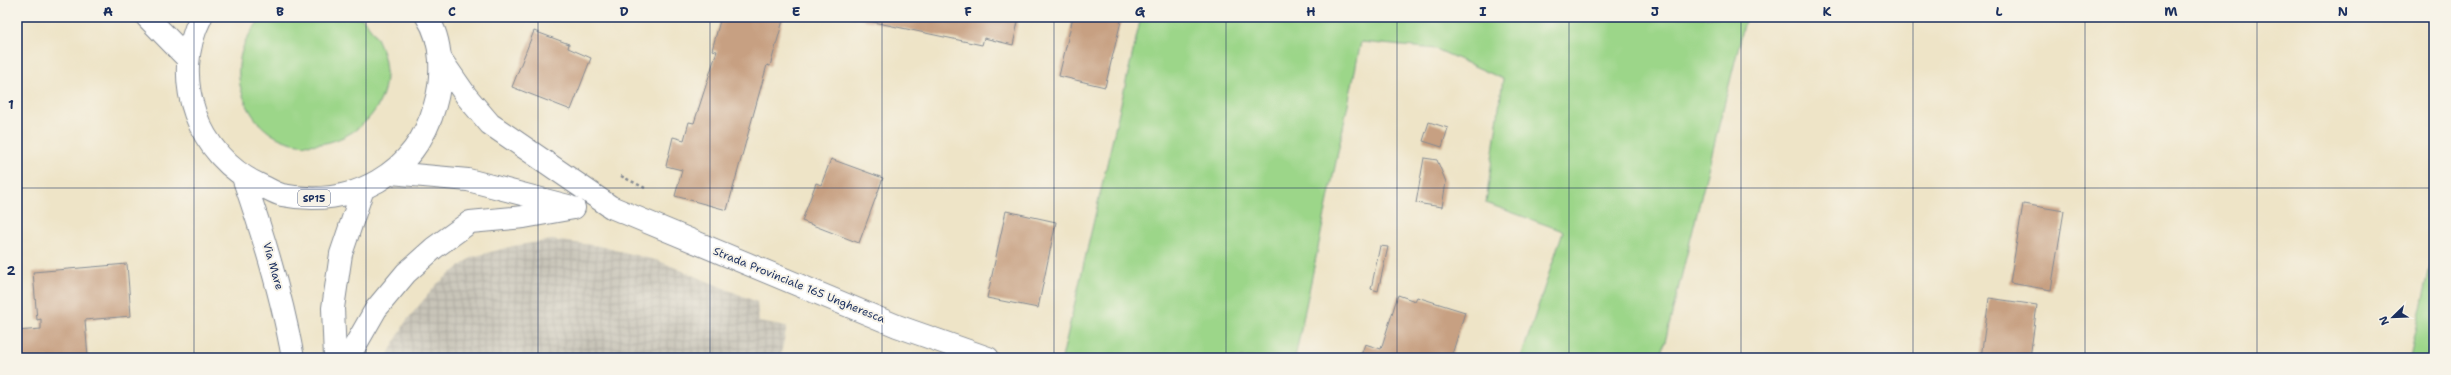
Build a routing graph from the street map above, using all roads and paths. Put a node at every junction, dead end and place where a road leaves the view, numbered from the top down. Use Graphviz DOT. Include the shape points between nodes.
graph roads {
  1 [pos="147,17"];
  2 [pos="201,17"];
  3 [pos="427,17"];
  4 [pos="440,58"];
  5 [pos="188,59"];
  6 [pos="391,173"];
  7 [pos="617,174"];
  8 [pos="243,177"];
  9 [pos="364,189"];
  10 [pos="653,191"];
  11 [pos="611,207"];
  12 [pos="574,208"];
  13 [pos="294,358"];
  14 [pos="335,358"];
  15 [pos="348,358"];
  16 [pos="988,358"];
  1 -- 5 [label="main road"];
  2 -- 5 [label="main road, SP15" via="195,28"];
  3 -- 4 [label="main road, SP15"];
  4 -- 6 [label="main road, SP15" via="439,91 430,122 414,150"];
  4 -- 11 [label="main road, Strada Provinciale 165 Ungheresca" via="467,97 490,124"];
  5 -- 8 [label="main road, SP15" via="188,83 192,106 200,127 212,147"];
  6 -- 9 [label="main road, SP15"];
  6 -- 12 [label="main road, Strada Provinciale 165 Ungheresca" via="468,180"];
  7 -- 10 [label="path"];
  8 -- 9 [label="main road, SP15" via="281,195 323,199"];
  8 -- 13 [label="main road, Via Mare / SP15" via="267,244 285,311"];
  9 -- 14 [label="main road" via="341,254 333,308"];
  11 -- 12 [label="main road, Strada Provinciale 165 Ungheresca"];
  11 -- 16 [label="main road, Strada Provinciale 165 Ungheresca" via="897,326"];
  12 -- 15 [label="main road" via="524,217 470,222 434,248 406,273 376,309"];
}
